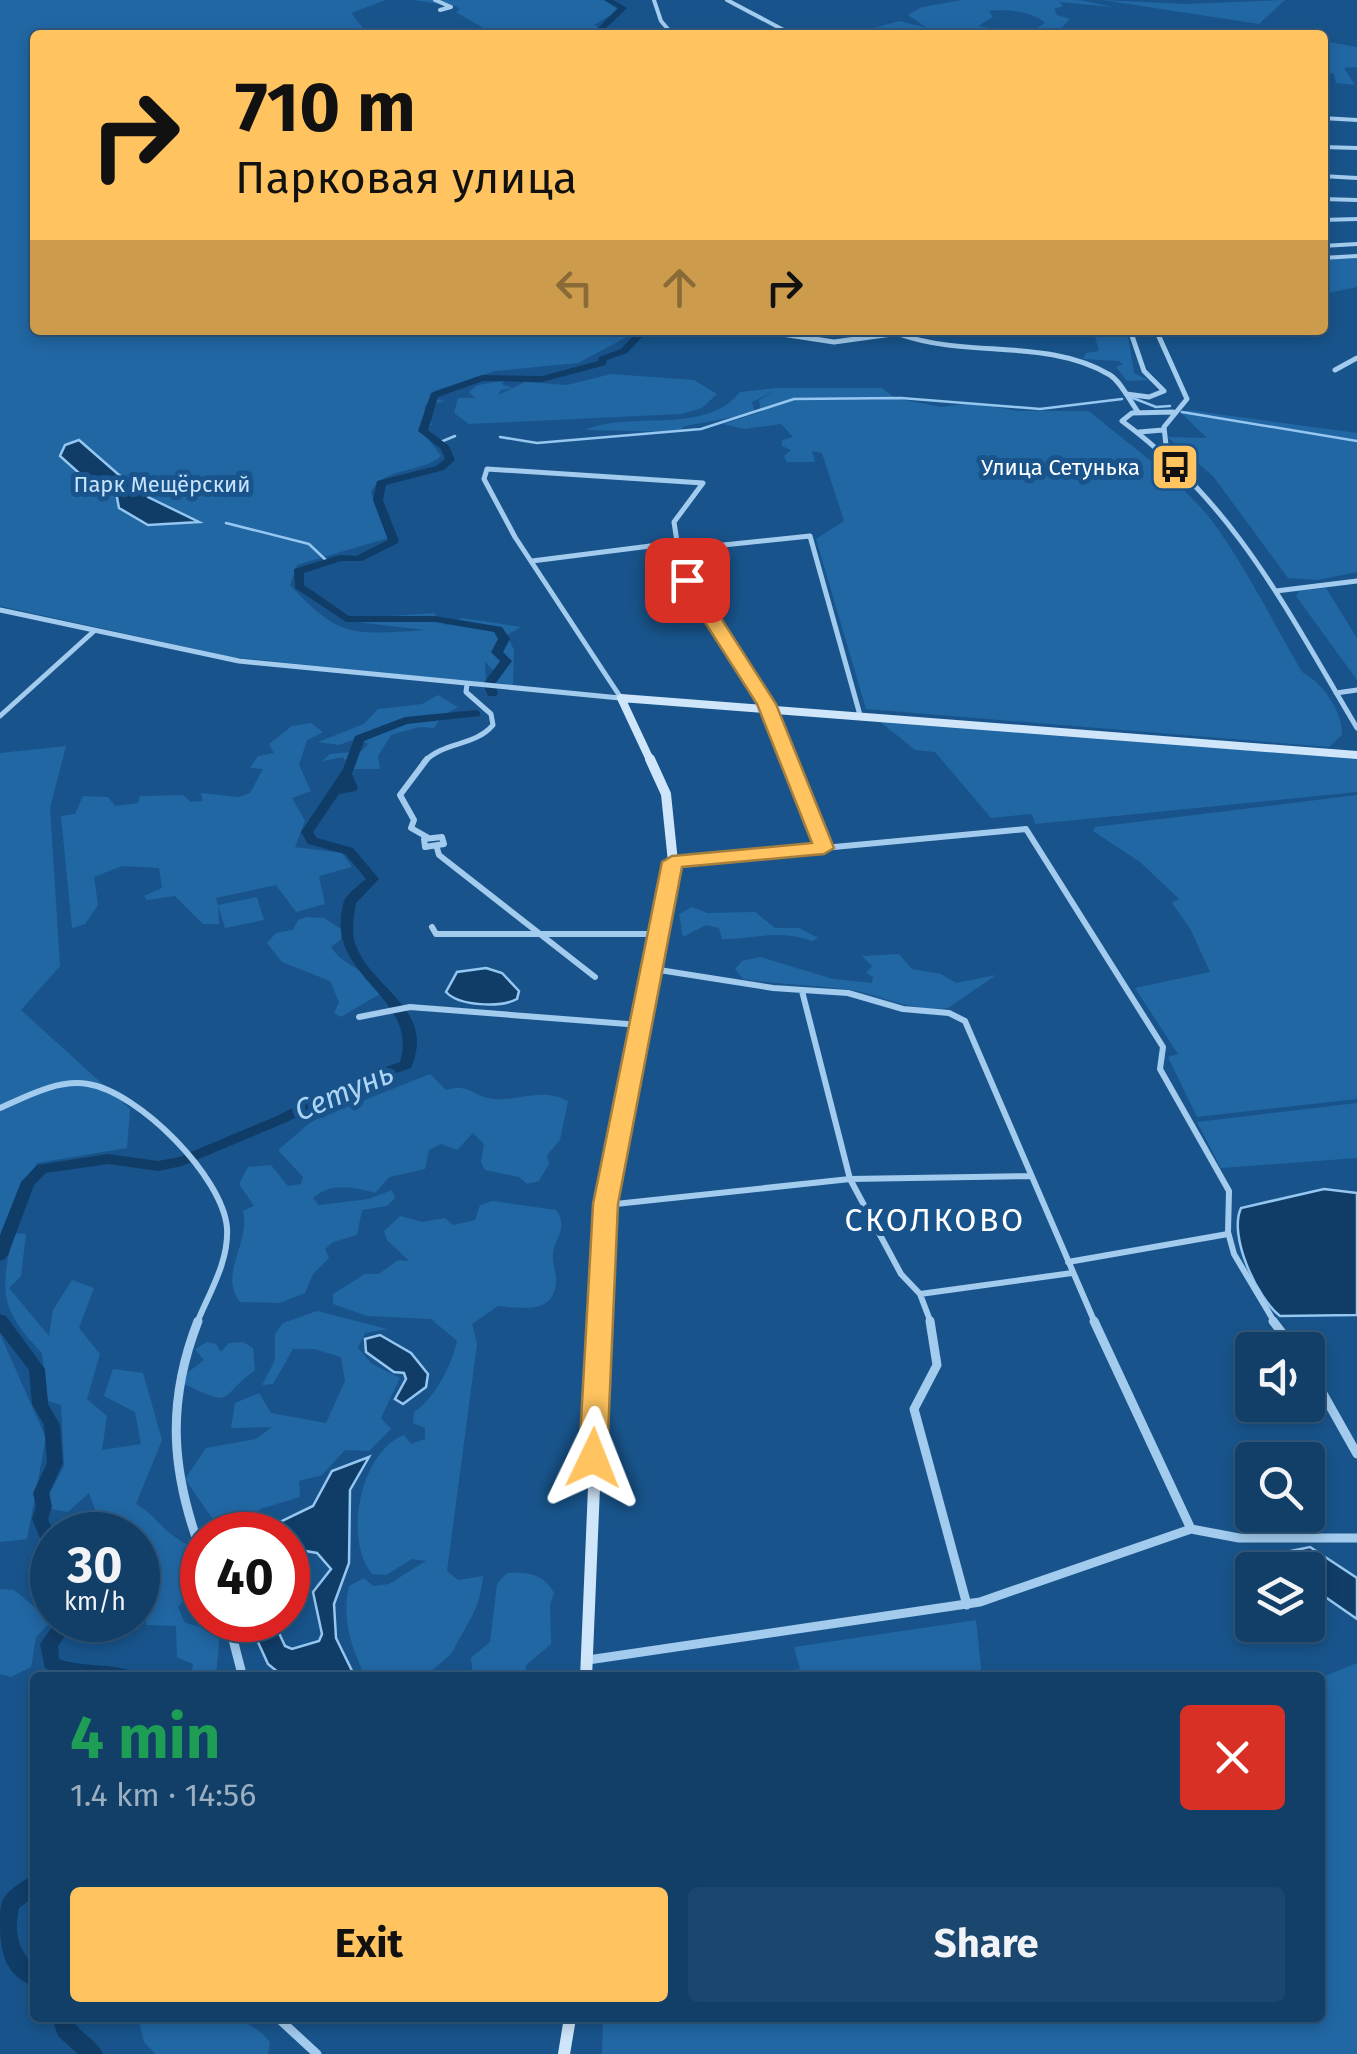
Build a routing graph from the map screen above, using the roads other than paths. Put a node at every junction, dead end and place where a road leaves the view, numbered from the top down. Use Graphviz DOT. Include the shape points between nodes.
graph roads {
  1 [pos="435,0"];
  2 [pos="654,0"];
  3 [pos="727,0"];
  4 [pos="440,10"];
  5 [pos="669,30"];
  6 [pos="784,30"];
  7 [pos="1328,118"];
  8 [pos="1357,120"];
  9 [pos="1328,147"];
  10 [pos="1357,148"];
  11 [pos="1328,176"];
  12 [pos="1357,178"];
  13 [pos="1328,199"];
  14 [pos="1357,200"];
  15 [pos="1357,219"];
  16 [pos="1328,220"];
  17 [pos="1357,244"];
  18 [pos="1328,246"];
  19 [pos="1357,256"];
  20 [pos="1328,258"];
  21 [pos="788,335"];
  22 [pos="902,335"];
  23 [pos="1132,335"];
  24 [pos="1158,335"];
  25 [pos="1357,358"];
  26 [pos="1335,370"];
  27 [pos="1124,394"];
  28 [pos="1138,412"];
  29 [pos="1173,412"];
  30 [pos="1154,414"];
  31 [pos="1166,420"];
  32 [pos="1162,430"];
  33 [pos="1136,432"];
  34 [pos="1168,455"];
  35 [pos="675,546"];
  36 [pos="532,560"];
  37 [pos="1357,580"];
  38 [pos="1276,591"];
  39 [pos="0,610"];
  40 [pos="94,632"];
  41 [pos="467,684"];
  42 [pos="503,687"];
  43 [pos="1357,690"];
  44 [pos="1336,693"];
  45 [pos="621,698"];
  46 [pos="768,708"];
  47 [pos="860,715"];
  48 [pos="0,716"];
  49 [pos="1357,728"];
  50 [pos="1357,755"];
  51 [pos="426,837"];
  52 [pos="437,848"];
  53 [pos="824,848"];
  54 [pos="672,862"];
  55 [pos="432,926"];
  56 [pos="537,932"];
  57 [pos="662,934"];
  58 [pos="653,969"];
  59 [pos="595,976"];
  60 [pos="802,991"];
  61 [pos="359,1017"];
  62 [pos="640,1025"];
  63 [pos="0,1108"];
  64 [pos="1031,1176"];
  65 [pos="850,1180"];
  66 [pos="606,1204"];
  67 [pos="1228,1234"];
  68 [pos="1068,1262"];
  69 [pos="1072,1273"];
  70 [pos="920,1294"];
  71 [pos="1282,1332"];
  72 [pos="1325,1397"];
  73 [pos="1357,1454"];
  74 [pos="186,1512"];
  75 [pos="1191,1529"];
  76 [pos="1357,1538"];
  77 [pos="967,1605"];
  78 [pos="233,1642"];
  79 [pos="586,1660"];
  80 [pos="241,1672"];
  81 [pos="586,1672"];
  82 [pos="282,2022"];
  83 [pos="569,2022"];
  84 [pos="318,2054"];
  85 [pos="564,2054"];
  1 -- 4 [label="street" via="451,7"];
  2 -- 5 [label="street"];
  3 -- 6 [label="street"];
  7 -- 8 [label="street"];
  9 -- 10 [label="street"];
  11 -- 12 [label="street"];
  13 -- 14 [label="street"];
  15 -- 16 [label="street"];
  17 -- 18 [label="street"];
  19 -- 20 [label="street"];
  21 -- 22 [label="street" via="834,342"];
  22 -- 27 [label="street" via="934,346 1059,354 1113,376"];
  23 -- 27 [label="street" via="1144,372 1164,391"];
  24 -- 29 [label="street" via="1187,399"];
  25 -- 26 [label="street"];
  27 -- 28 [label="street"];
  28 -- 30 [label="street"];
  28 -- 33 [label="street" via="1122,421"];
  29 -- 30 [label="street"];
  29 -- 31 [label="street"];
  30 -- 31 [label="street"];
  31 -- 32 [label="street"];
  32 -- 33 [label="street"];
  32 -- 34 [label="street"];
  33 -- 34 [label="street"];
  34 -- 38 [label="street" via="1231,523"];
  35 -- 36 [label="street"];
  35 -- 36 [label="street" via="677,515 704,483 488,470 484,479"];
  35 -- 46 [label="street" via="687,580"];
  35 -- 47 [label="street" via="810,536"];
  36 -- 45 [label="street"];
  37 -- 38 [label="street"];
  38 -- 44 [label="street"];
  39 -- 40 [label="street"];
  40 -- 41 [label="street" via="238,661"];
  40 -- 48 [label="street"];
  41 -- 42 [label="street"];
  41 -- 51 [label="street" via="466,692 492,714 493,725 476,741 438,750 400,795 414,820 411,828"];
  42 -- 45 [label="street"];
  43 -- 44 [label="street"];
  44 -- 49 [label="street"];
  45 -- 46 [label="street"];
  45 -- 54 [label="street" via="666,794"];
  46 -- 47 [label="street"];
  46 -- 53 [label="street"];
  47 -- 50 [label="street"];
  51 -- 52 [label="street" via="423,844"];
  51 -- 52 [label="street" via="444,839"];
  52 -- 56 [label="street"];
  53 -- 54 [label="street"];
  53 -- 67 [label="street" via="1026,829 1162,1047 1158,1063 1166,1081 1229,1191"];
  54 -- 57 [label="street"];
  55 -- 56 [label="street" via="436,934"];
  56 -- 57 [label="street"];
  56 -- 59 [label="street"];
  57 -- 58 [label="street"];
  58 -- 60 [label="street"];
  58 -- 62 [label="street"];
  60 -- 64 [label="street" via="848,993 965,1021"];
  60 -- 65 [label="street"];
  61 -- 62 [label="street" via="410,1007"];
  62 -- 66 [label="street"];
  63 -- 74 [label="street" via="46,1090 88,1084 120,1094 219,1194 227,1241 177,1376 171,1424"];
  64 -- 65 [label="street"];
  64 -- 68 [label="street"];
  65 -- 66 [label="street"];
  65 -- 70 [label="street" via="901,1274"];
  66 -- 79 [label="street"];
  67 -- 68 [label="street"];
  67 -- 71 [label="street"];
  68 -- 69 [label="street"];
  69 -- 70 [label="street"];
  69 -- 75 [label="street"];
  70 -- 77 [label="street" via="939,1357 932,1378 916,1394 914,1410"];
  72 -- 73 [label="street"];
  75 -- 76 [label="street" via="1239,1538"];
  75 -- 77 [label="street"];
  77 -- 79 [label="street"];
  78 -- 80 [label="street"];
  79 -- 81 [label="street"];
  82 -- 84 [label="street"];
  83 -- 85 [label="street"];
}
